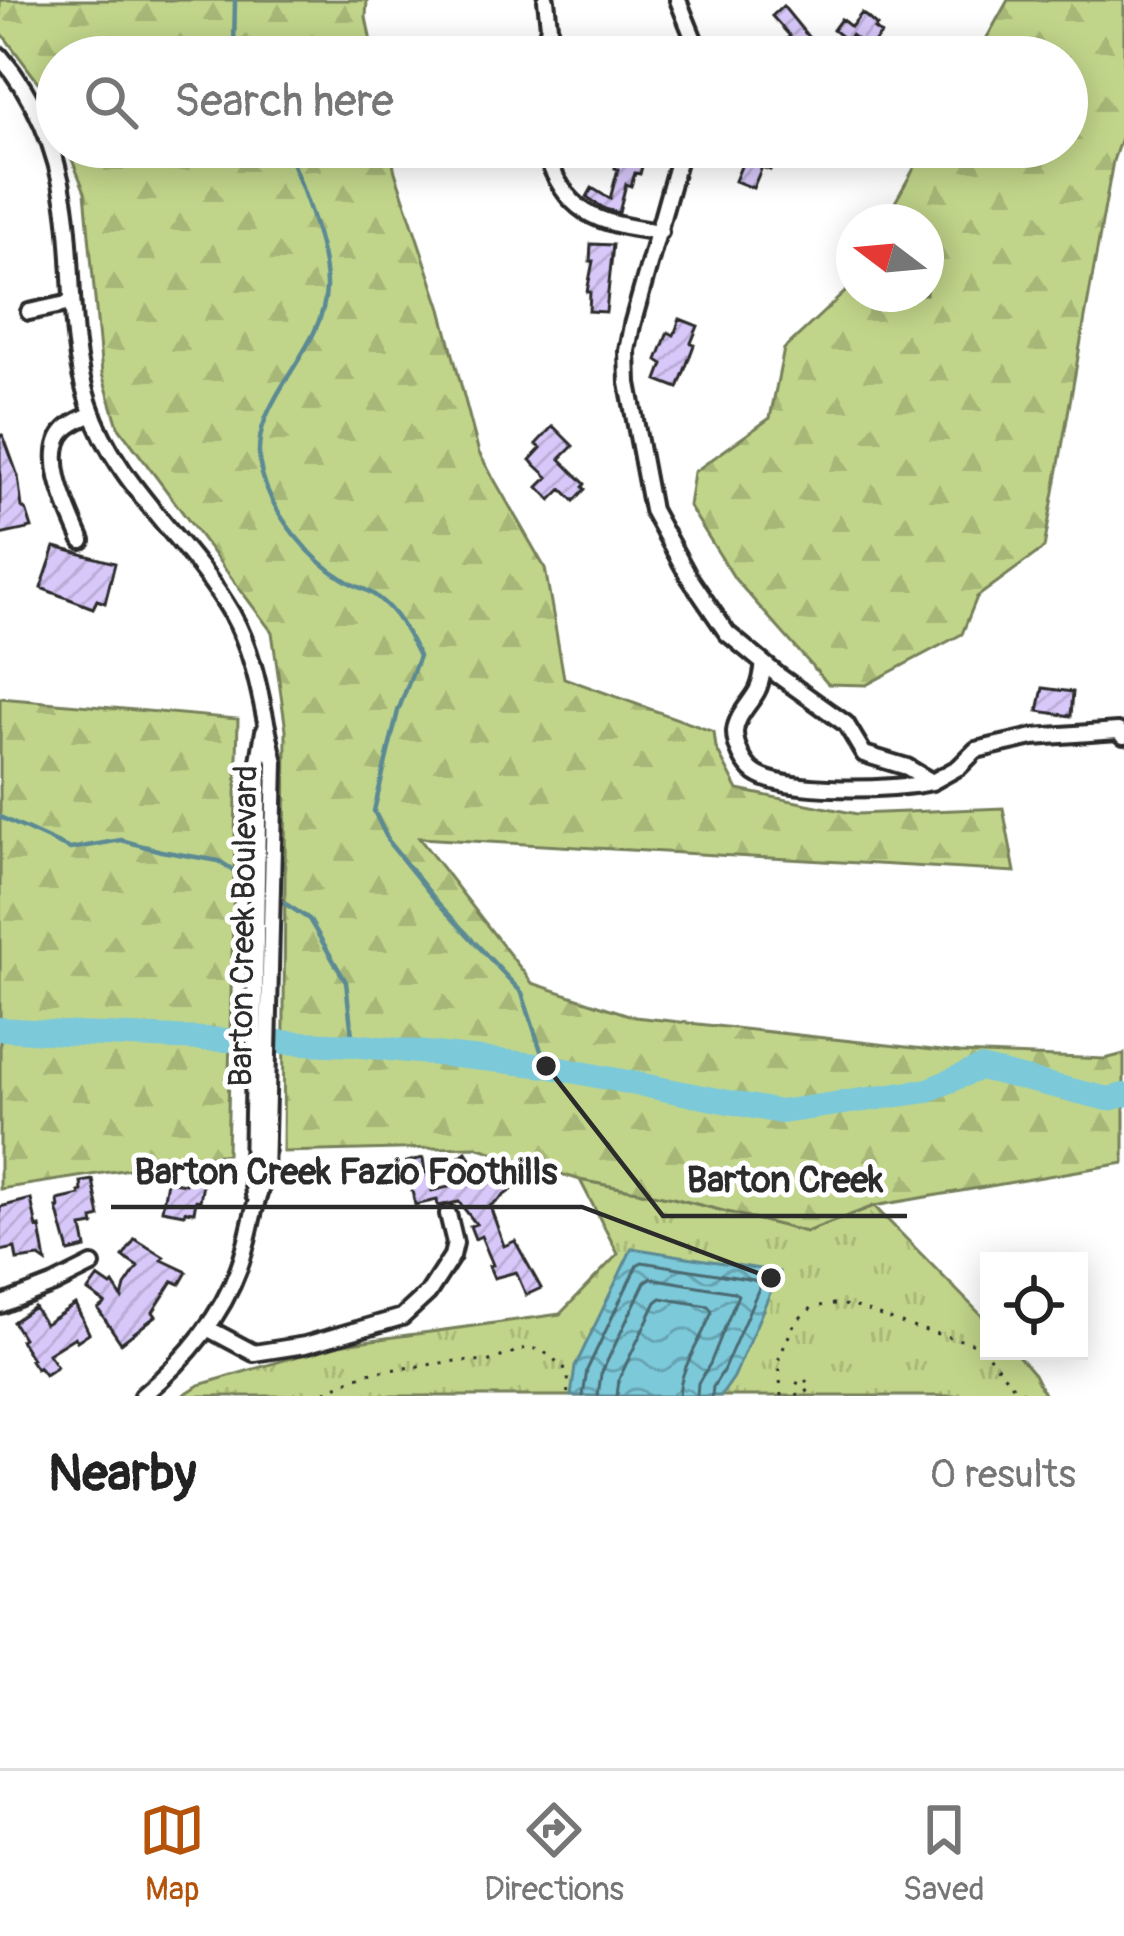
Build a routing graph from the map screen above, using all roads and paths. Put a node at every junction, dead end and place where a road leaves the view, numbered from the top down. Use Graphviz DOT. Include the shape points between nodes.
graph roads {
  1 [pos="546,0"];
  2 [pos="678,0"];
  3 [pos="547,36"];
  4 [pos="693,36"];
  5 [pos="0,56"];
  6 [pos="36,112"];
  7 [pos="58,168"];
  8 [pos="551,168"];
  9 [pos="677,168"];
  10 [pos="660,232"];
  11 [pos="71,303"];
  12 [pos="29,312"];
  13 [pos="92,414"];
  14 [pos="82,542"];
  15 [pos="764,664"];
  16 [pos="1124,736"];
  17 [pos="932,782"];
  18 [pos="448,1214"];
  19 [pos="92,1265"];
  20 [pos="0,1305"];
  21 [pos="207,1328"];
  22 [pos="142,1396"];
  23 [pos="314,1396"];
  24 [pos="567,1396"];
  25 [pos="781,1396"];
  26 [pos="1022,1396"];
  1 -- 3 [label="street"];
  2 -- 4 [label="street"];
  5 -- 6 [label="street, Barton Creek Boulevard"];
  7 -- 11 [label="street, Barton Creek Boulevard"];
  8 -- 10 [label="street" via="573,206 614,225"];
  9 -- 10 [label="street"];
  10 -- 15 [label="street" via="627,351 652,510 727,633"];
  11 -- 12 [label="street"];
  11 -- 13 [label="street, Barton Creek Boulevard"];
  13 -- 14 [label="street" via="57,443 55,470"];
  13 -- 21 [label="street, Barton Creek Boulevard" via="120,466 232,614 257,676 265,724 258,1176 239,1268"];
  15 -- 17 [label="street" via="846,724 864,754"];
  15 -- 17 [label="street" via="735,732 757,774 838,788"];
  16 -- 17 [label="street" via="1033,737 976,749"];
  18 -- 21 [label="street" via="452,1256 402,1317 254,1353"];
  19 -- 20 [label="street"];
  21 -- 22 [label="street, Barton Creek Boulevard"];
  23 -- 24 [label="path" via="367,1373 487,1362 529,1347 564,1367"];
  25 -- 26 [label="path" via="778,1358 795,1322 813,1306 832,1304 980,1346"];
}
